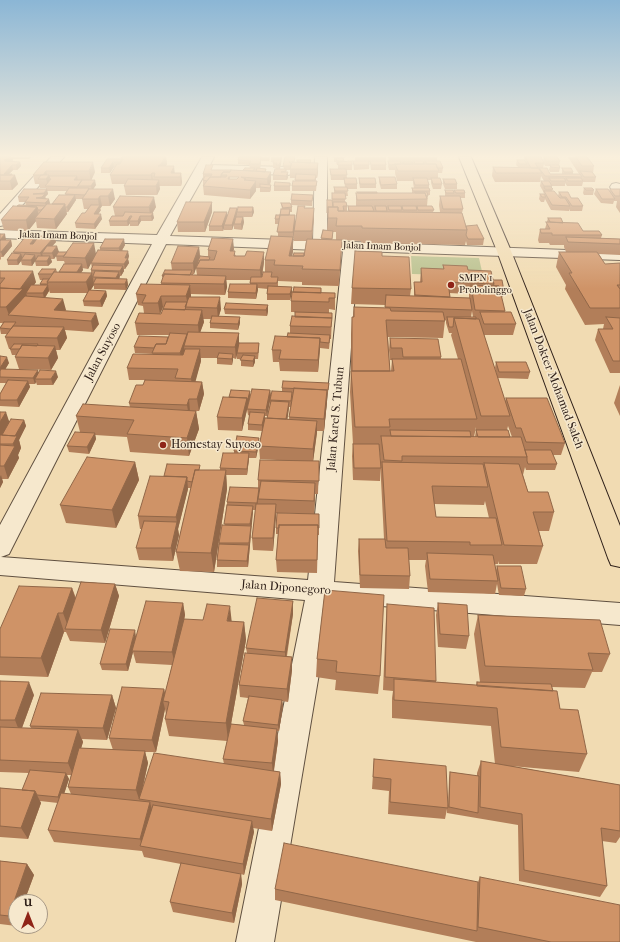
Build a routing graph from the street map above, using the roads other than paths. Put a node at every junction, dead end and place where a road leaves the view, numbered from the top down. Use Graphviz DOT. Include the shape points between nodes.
graph roads {
  1 [pos="19,201"];
  2 [pos="183,201"];
  3 [pos="321,201"];
  4 [pos="483,201"];
  5 [pos="0,222"];
  6 [pos="0,234"];
  7 [pos="161,240"];
  8 [pos="320,245"];
  9 [pos="351,246"];
  10 [pos="504,251"];
  11 [pos="620,256"];
  12 [pos="0,548"];
  13 [pos="620,558"];
  14 [pos="0,566"];
  15 [pos="320,591"];
  16 [pos="620,614"];
  17 [pos="255,942"];
  1 -- 5 [label="street"];
  2 -- 7 [label="street, Jalan Suyoso"];
  3 -- 8 [label="street"];
  4 -- 10 [label="main road, Jalan Dokter Mohamad Saleh"];
  6 -- 7 [label="street, Jalan Imam Bonjol"];
  7 -- 8 [label="street, Jalan Imam Bonjol"];
  7 -- 12 [label="street, Jalan Suyoso"];
  8 -- 9 [label="street, Jalan Imam Bonjol"];
  9 -- 10 [label="street, Jalan Imam Bonjol"];
  9 -- 15 [label="street, Jalan Karel S. Tubun"];
  10 -- 11 [label="street, Jalan Imam Bonjol"];
  10 -- 13 [label="main road, Jalan Dokter Mohamad Saleh"];
  14 -- 15 [label="street, Jalan Diponegoro"];
  15 -- 16 [label="street, Jalan Diponegoro"];
  15 -- 17 [label="street, Jalan Karel S. Tubun"];
}
